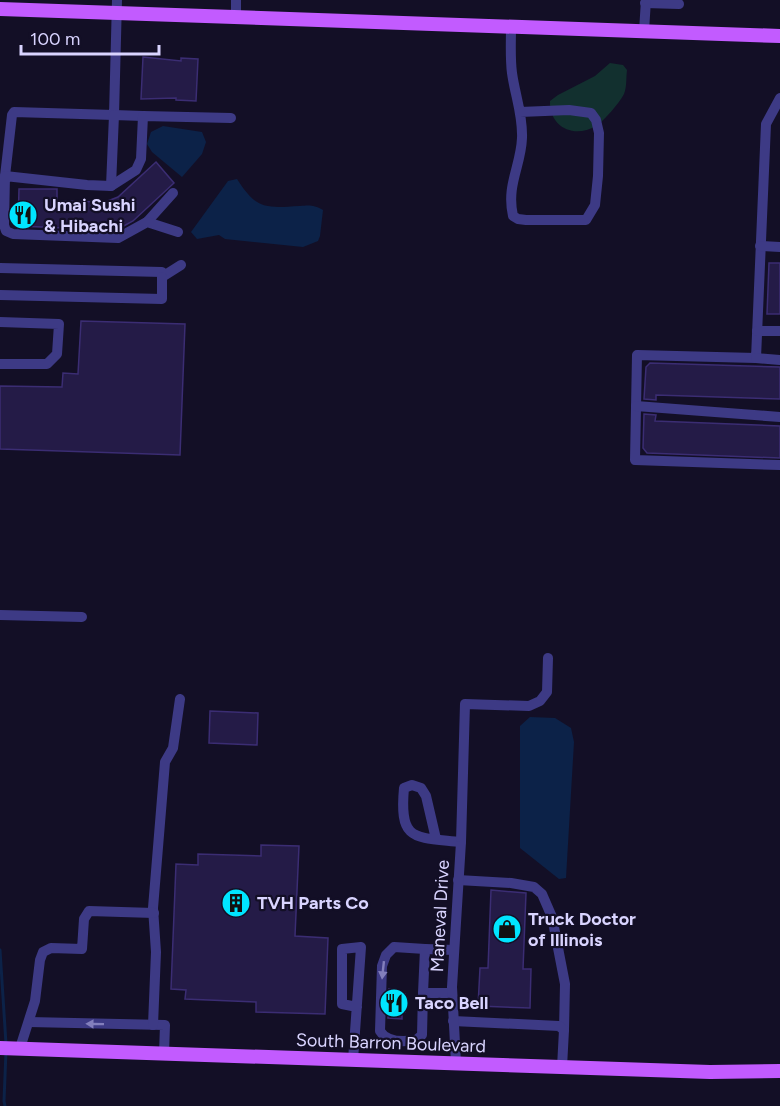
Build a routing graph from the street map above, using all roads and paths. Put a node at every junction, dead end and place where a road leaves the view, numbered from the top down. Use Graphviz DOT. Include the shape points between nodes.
graph roads {
  1 [pos="236,0"];
  2 [pos="646,1"];
  3 [pos="679,4"];
  4 [pos="117,7"];
  5 [pos="0,9"];
  6 [pos="236,17"];
  7 [pos="511,27"];
  8 [pos="644,31"];
  9 [pos="780,36"];
  10 [pos="780,98"];
  11 [pos="520,112"];
  12 [pos="114,115"];
  13 [pos="143,116"];
  14 [pos="231,118"];
  15 [pos="4,176"];
  16 [pos="111,186"];
  17 [pos="172,193"];
  18 [pos="147,222"];
  19 [pos="178,232"];
  20 [pos="760,246"];
  21 [pos="780,247"];
  22 [pos="181,265"];
  23 [pos="0,268"];
  24 [pos="162,277"];
  25 [pos="0,295"];
  26 [pos="0,322"];
  27 [pos="757,331"];
  28 [pos="780,331"];
  29 [pos="756,358"];
  30 [pos="780,360"];
  31 [pos="0,364"];
  32 [pos="636,406"];
  33 [pos="780,417"];
  34 [pos="780,465"];
  35 [pos="0,615"];
  36 [pos="82,617"];
  37 [pos="548,658"];
  38 [pos="180,699"];
  39 [pos="436,839"];
  40 [pos="460,842"];
  41 [pos="458,880"];
  42 [pos="154,913"];
  43 [pos="425,949"];
  44 [pos="454,950"];
  45 [pos="423,993"];
  46 [pos="452,993"];
  47 [pos="357,1007"];
  48 [pos="453,1022"];
  49 [pos="29,1023"];
  50 [pos="153,1025"];
  51 [pos="564,1030"];
  52 [pos="0,1047"];
  53 [pos="20,1048"];
  54 [pos="164,1053"];
  55 [pos="353,1060"];
  56 [pos="456,1063"];
  57 [pos="562,1067"];
  58 [pos="780,1071"];
  1 -- 6 [label="street"];
  2 -- 3 [label="street"];
  2 -- 8 [label="street"];
  4 -- 5 [label="main road"];
  4 -- 6 [label="main road"];
  4 -- 12 [label="street"];
  6 -- 7 [label="main road"];
  7 -- 8 [label="main road"];
  7 -- 11 [label="street" via="512,73"];
  8 -- 9 [label="main road"];
  10 -- 20 [label="street" via="766,124"];
  11 -- 11 [label="street" via="522,140 512,183 513,216 526,220 586,220 597,198 599,140 594,116 569,110"];
  12 -- 13 [label="street"];
  12 -- 15 [label="street" via="14,112"];
  12 -- 16 [label="street"];
  13 -- 14 [label="street"];
  13 -- 16 [label="street" via="141,159 136,170"];
  15 -- 16 [label="street"];
  15 -- 18 [label="street" via="4,225 13,234 118,238"];
  17 -- 18 [label="street"];
  18 -- 19 [label="street"];
  20 -- 21 [label="street"];
  20 -- 27 [label="street"];
  22 -- 24 [label="street"];
  23 -- 24 [label="street" via="162,272"];
  24 -- 25 [label="street" via="162,299"];
  26 -- 31 [label="street" via="59,324 57,354 47,364"];
  27 -- 28 [label="street"];
  27 -- 29 [label="street"];
  29 -- 30 [label="street"];
  29 -- 32 [label="street" via="637,355"];
  32 -- 33 [label="street"];
  32 -- 34 [label="street" via="635,460"];
  35 -- 36 [label="street"];
  37 -- 40 [label="street, Maneval Drive" via="547,692 540,701 530,706 465,704"];
  38 -- 42 [label="street" via="173,748 165,762"];
  39 -- 39 [label="street" via="416,837 404,825 404,788 421,788"];
  39 -- 40 [label="street"];
  40 -- 41 [label="street, Maneval Drive"];
  41 -- 44 [label="street, Maneval Drive"];
  41 -- 51 [label="street" via="511,883 534,887 542,894 552,916 565,984"];
  42 -- 49 [label="street" via="89,912 84,919 82,949 51,948 43,952"];
  42 -- 50 [label="street"];
  43 -- 44 [label="street"];
  43 -- 45 [label="street"];
  43 -- 45 [label="street, one-way" via="394,947 386,955 382,966 382,1035 410,1041 422,1035"];
  44 -- 46 [label="street, Maneval Drive"];
  45 -- 46 [label="street"];
  46 -- 48 [label="street, Maneval Drive"];
  47 -- 47 [label="street" via="360,973 361,947 342,949 342,1005"];
  47 -- 55 [label="street"];
  48 -- 51 [label="street" via="559,1026"];
  48 -- 56 [label="street, Maneval Drive"];
  50 -- 49 [label="street, one-way"];
  49 -- 53 [label="street"];
  50 -- 54 [label="street" via="165,1025"];
  51 -- 57 [label="street"];
  52 -- 53 [label="main road, South Barron Boulevard"];
  53 -- 54 [label="main road, South Barron Boulevard"];
  54 -- 55 [label="main road, South Barron Boulevard"];
  55 -- 56 [label="main road, South Barron Boulevard"];
  56 -- 57 [label="main road, South Barron Boulevard"];
  57 -- 58 [label="main road, South Barron Boulevard"];
}
